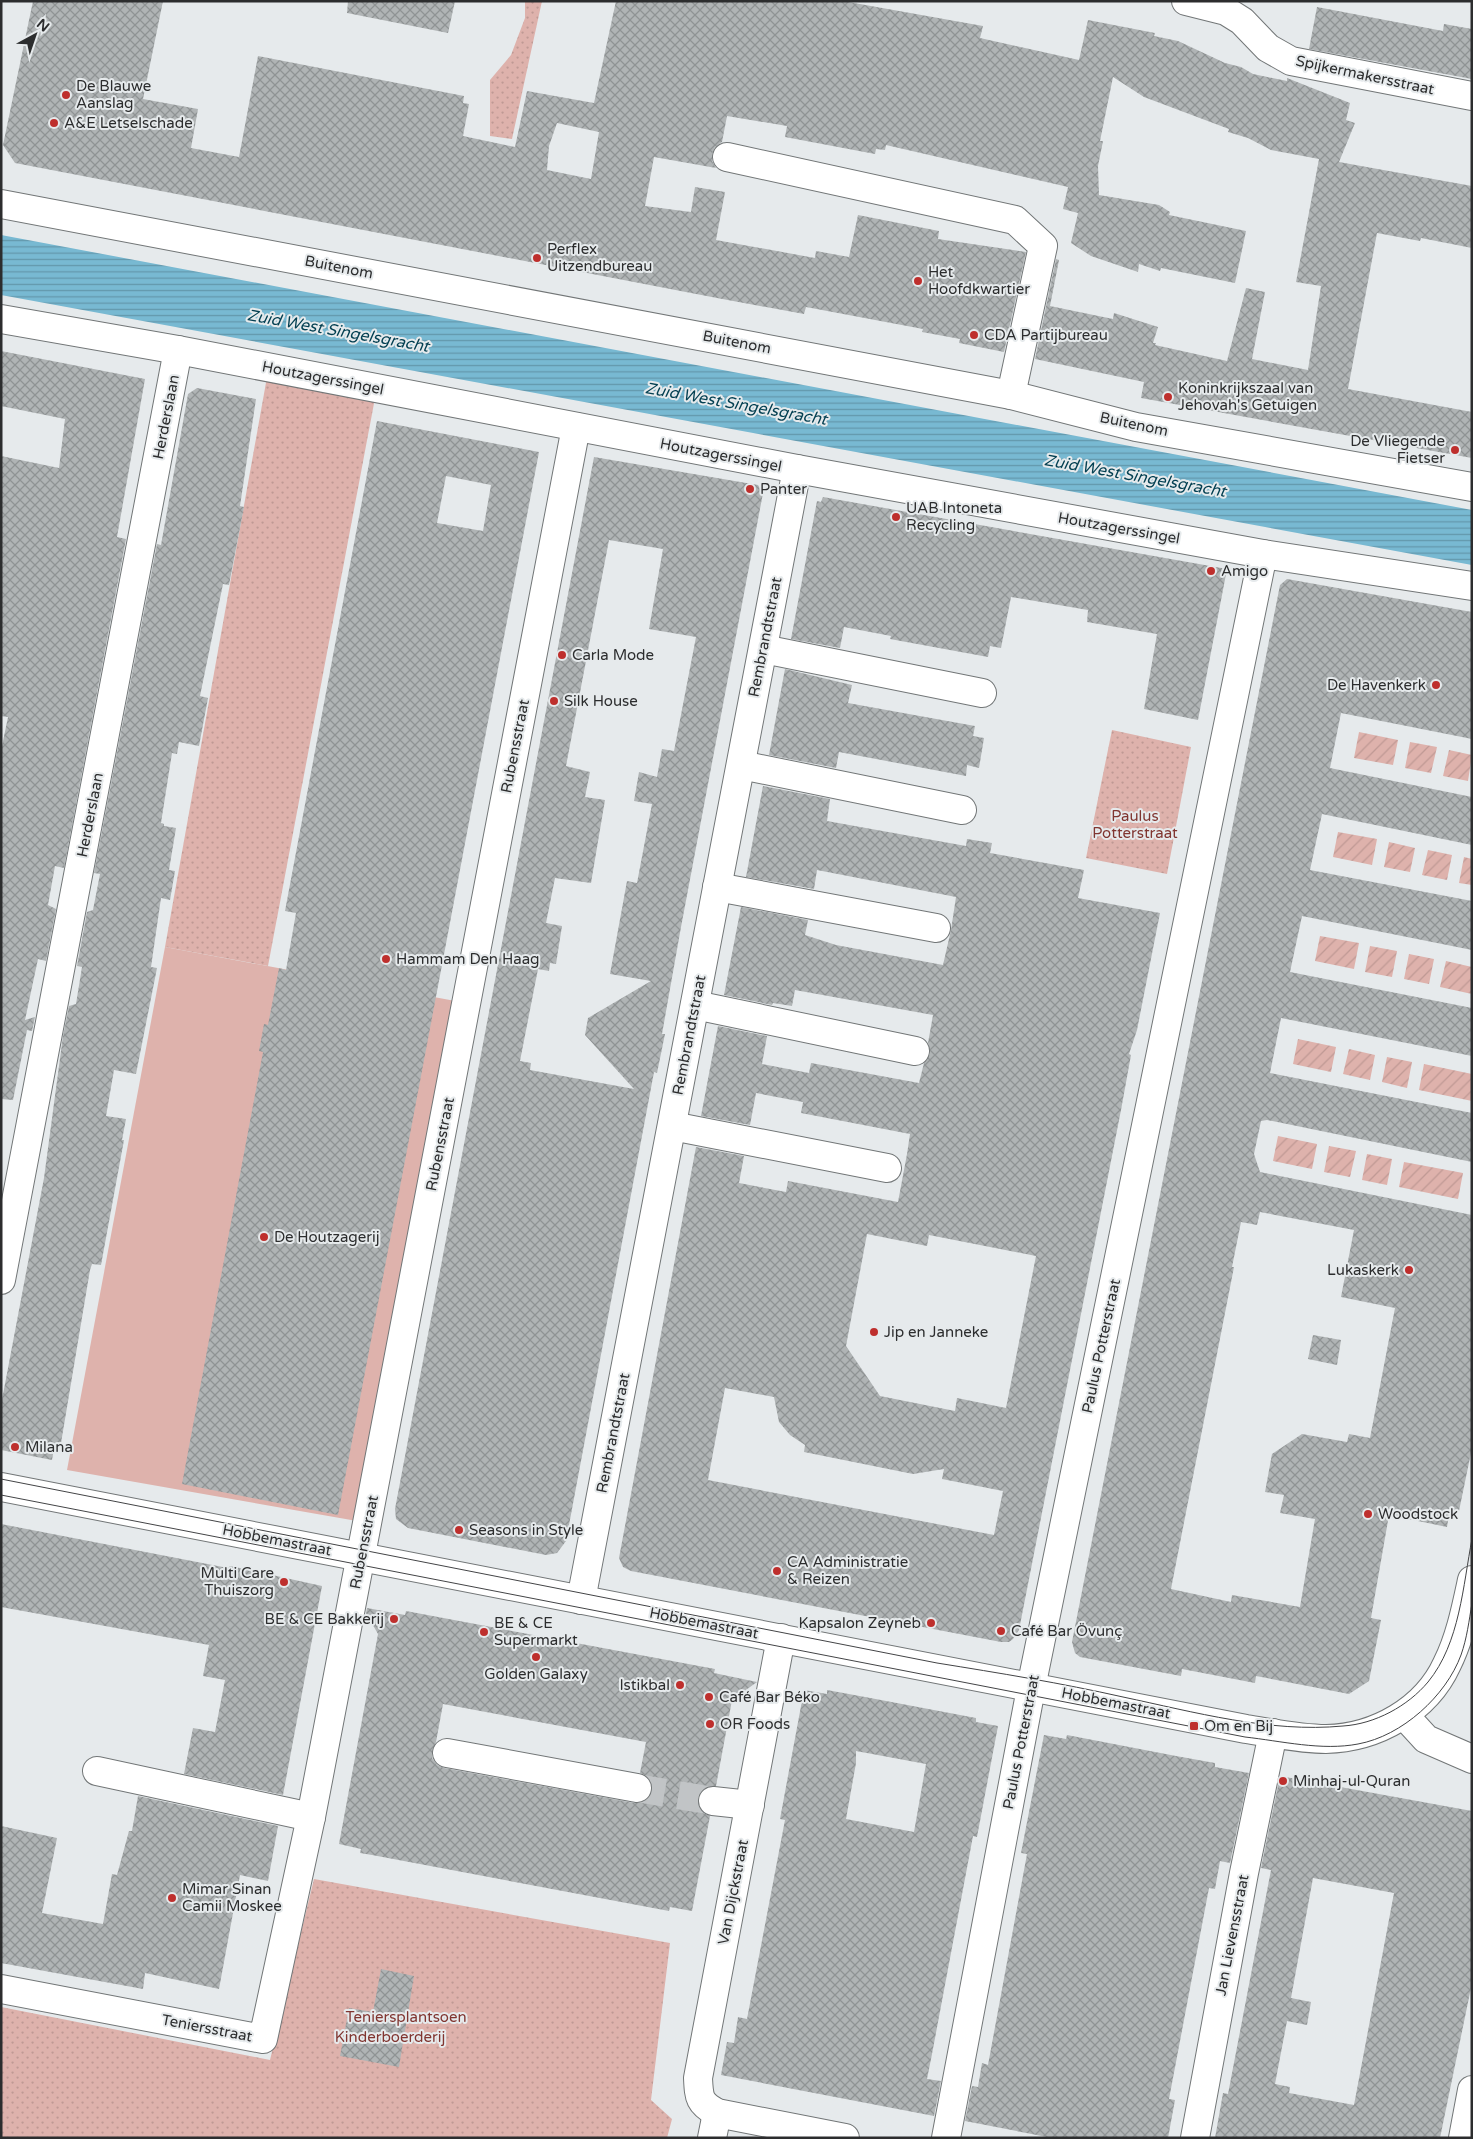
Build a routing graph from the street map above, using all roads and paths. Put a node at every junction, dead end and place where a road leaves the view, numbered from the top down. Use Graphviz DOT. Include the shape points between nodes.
graph roads {
  1 [pos="1186,1"];
  2 [pos="1472,96"];
  3 [pos="727,157"];
  4 [pos="1,204"];
  5 [pos="1,319"];
  6 [pos="178,350"];
  7 [pos="1011,394"];
  8 [pos="576,426"];
  9 [pos="797,469"];
  10 [pos="1472,487"];
  11 [pos="1262,554"];
  12 [pos="1472,586"];
  13 [pos="763,648"];
  14 [pos="982,693"];
  15 [pos="741,765"];
  16 [pos="962,810"];
  17 [pos="718,887"];
  18 [pos="936,928"];
  19 [pos="695,1005"];
  20 [pos="915,1051"];
  21 [pos="672,1126"];
  22 [pos="887,1168"];
  23 [pos="1,1280"];
  24 [pos="1,1487"];
  25 [pos="361,1556"];
  26 [pos="1472,1580"];
  27 [pos="581,1600"];
  28 [pos="781,1638"];
  29 [pos="1032,1686"];
  30 [pos="1404,1715"];
  31 [pos="1273,1733"];
  32 [pos="447,1753"];
  33 [pos="1472,1759"];
  34 [pos="98,1771"];
  35 [pos="637,1788"];
  36 [pos="713,1801"];
  37 [pos="750,1805"];
  38 [pos="311,1817"];
  39 [pos="302,1861"];
  40 [pos="1,1989"];
  41 [pos="1472,2090"];
  42 [pos="714,2125"];
  43 [pos="845,2138"];
  44 [pos="946,2138"];
  45 [pos="1195,2138"];
  46 [pos="1463,2138"];
  1 -- 2 [label="street, Spijkermakersstraat" via="1226,11 1242,21 1268,48 1291,61"];
  3 -- 7 [label="street" via="1015,220 1043,246"];
  4 -- 7 [label="street, Buitenom"];
  5 -- 6 [label="street, Houtzagerssingel"];
  6 -- 8 [label="street, Houtzagerssingel"];
  6 -- 23 [label="street, Herderslaan"];
  7 -- 10 [label="street, Buitenom" via="1136,427"];
  8 -- 9 [label="street, Houtzagerssingel"];
  8 -- 25 [label="street, Rubensstraat"];
  9 -- 11 [label="street, Houtzagerssingel"];
  9 -- 13 [label="street, Rembrandtstraat"];
  11 -- 12 [label="street, Houtzagerssingel"];
  11 -- 29 [label="street, Paulus Potterstraat"];
  13 -- 14 [label="street"];
  13 -- 15 [label="street, Rembrandtstraat"];
  15 -- 16 [label="street"];
  15 -- 17 [label="street, Rembrandtstraat"];
  17 -- 18 [label="street"];
  17 -- 19 [label="street, Rembrandtstraat"];
  19 -- 20 [label="street"];
  19 -- 21 [label="street, Rembrandtstraat"];
  21 -- 22 [label="street"];
  21 -- 27 [label="street, Rembrandtstraat"];
  24 -- 25 [label="street, Hobbemastraat"];
  25 -- 27 [label="street, Hobbemastraat"];
  25 -- 38 [label="street, Rubensstraat"];
  26 -- 30 [label="street, Hobbemastraat" via="1462,1624 1446,1666 1433,1686"];
  27 -- 28 [label="street, Hobbemastraat"];
  28 -- 29 [label="street, Hobbemastraat"];
  28 -- 37 [label="street, Van Dijckstraat"];
  29 -- 31 [label="street, Hobbemastraat"];
  29 -- 44 [label="street, Paulus Potterstraat"];
  30 -- 31 [label="street, Hobbemastraat" via="1379,1730 1344,1737 1326,1739"];
  30 -- 33 [label="street" via="1426,1739"];
  31 -- 45 [label="street, Jan Lievensstraat"];
  32 -- 35 [label="street"];
  34 -- 38 [label="street"];
  36 -- 37 [label="street"];
  37 -- 42 [label="street, Van Dijckstraat" via="698,2078 698,2094"];
  38 -- 39 [label="street, Rubensstraat"];
  39 -- 40 [label="street, Teniersstraat" via="264,2039"];
  41 -- 46 [label="street"];
  42 -- 43 [label="street"];
}
